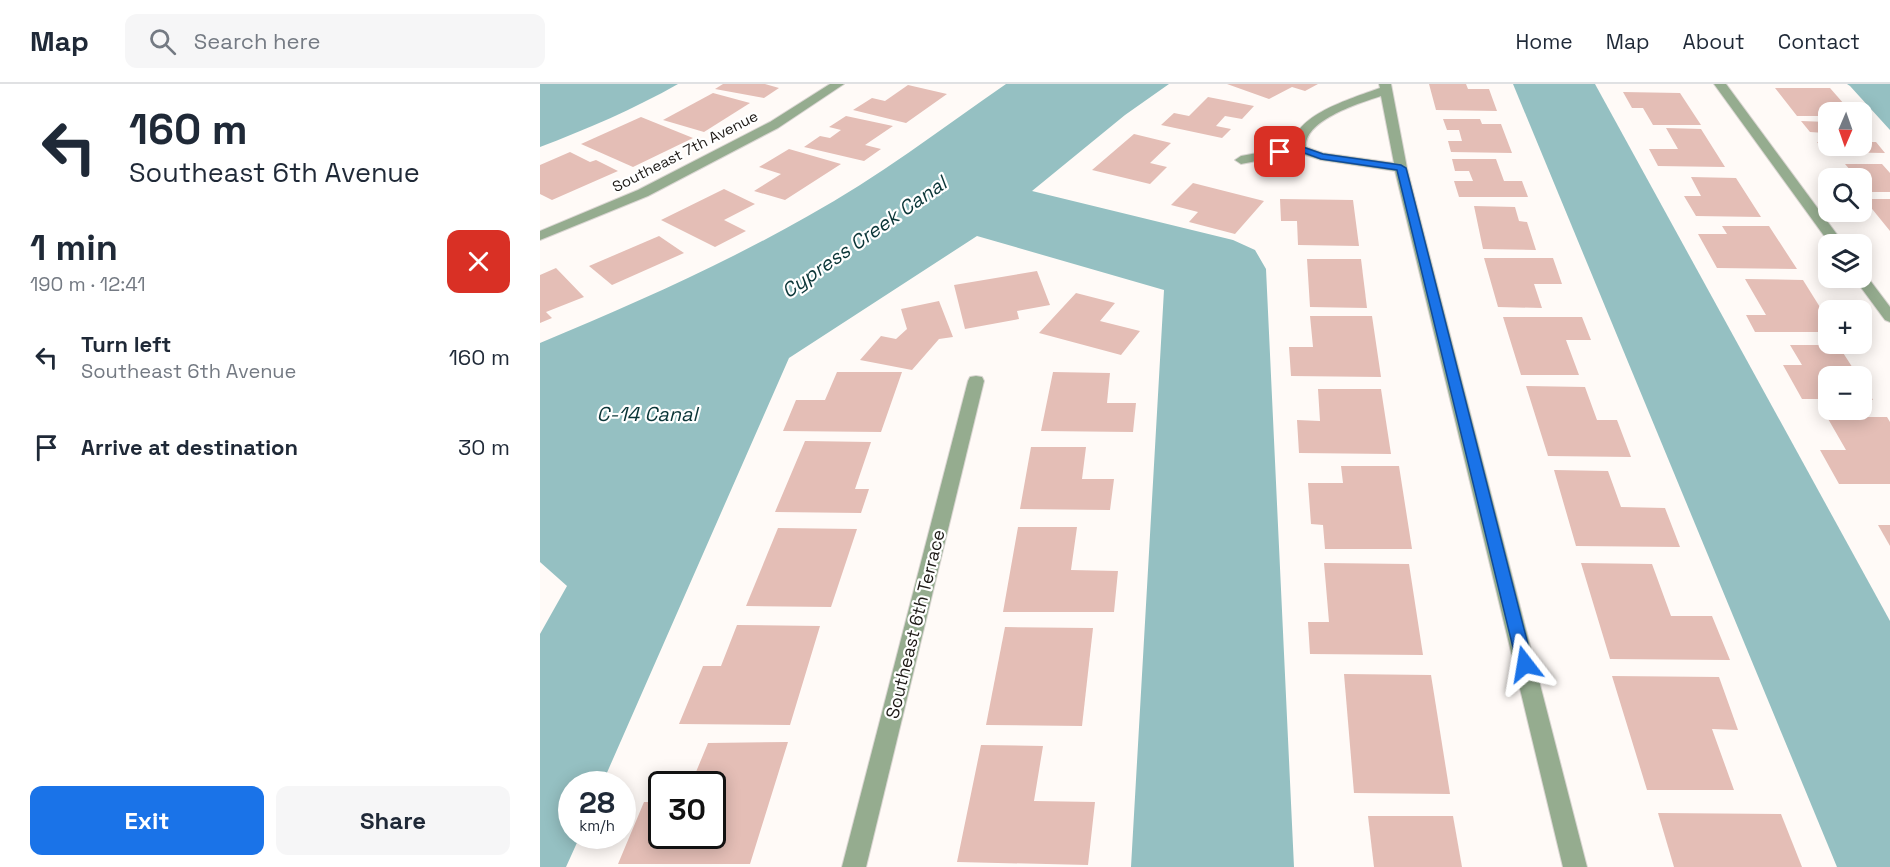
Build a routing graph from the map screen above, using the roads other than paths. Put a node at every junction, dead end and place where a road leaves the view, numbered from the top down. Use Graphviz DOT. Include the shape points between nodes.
graph roads {
  1 [pos="838,84"];
  2 [pos="1720,84"];
  3 [pos="1386,87"];
  4 [pos="1300,148"];
  5 [pos="1241,160"];
  6 [pos="1401,168"];
  7 [pos="1830,234"];
  8 [pos="540,236"];
  9 [pos="1868,288"];
  10 [pos="1890,317"];
  11 [pos="976,381"];
  12 [pos="854,867"];
  13 [pos="1575,867"];
  1 -- 8 [label="street, Southeast 7th Avenue" via="774,125 643,193"];
  2 -- 7 [label="street"];
  3 -- 4 [label="street" via="1345,104 1306,128"];
  3 -- 6 [label="street"];
  4 -- 5 [label="street"];
  4 -- 6 [label="street" via="1321,156"];
  6 -- 13 [label="street"];
  9 -- 10 [label="street"];
  11 -- 12 [label="street, Southeast 6th Terrace"];
}
